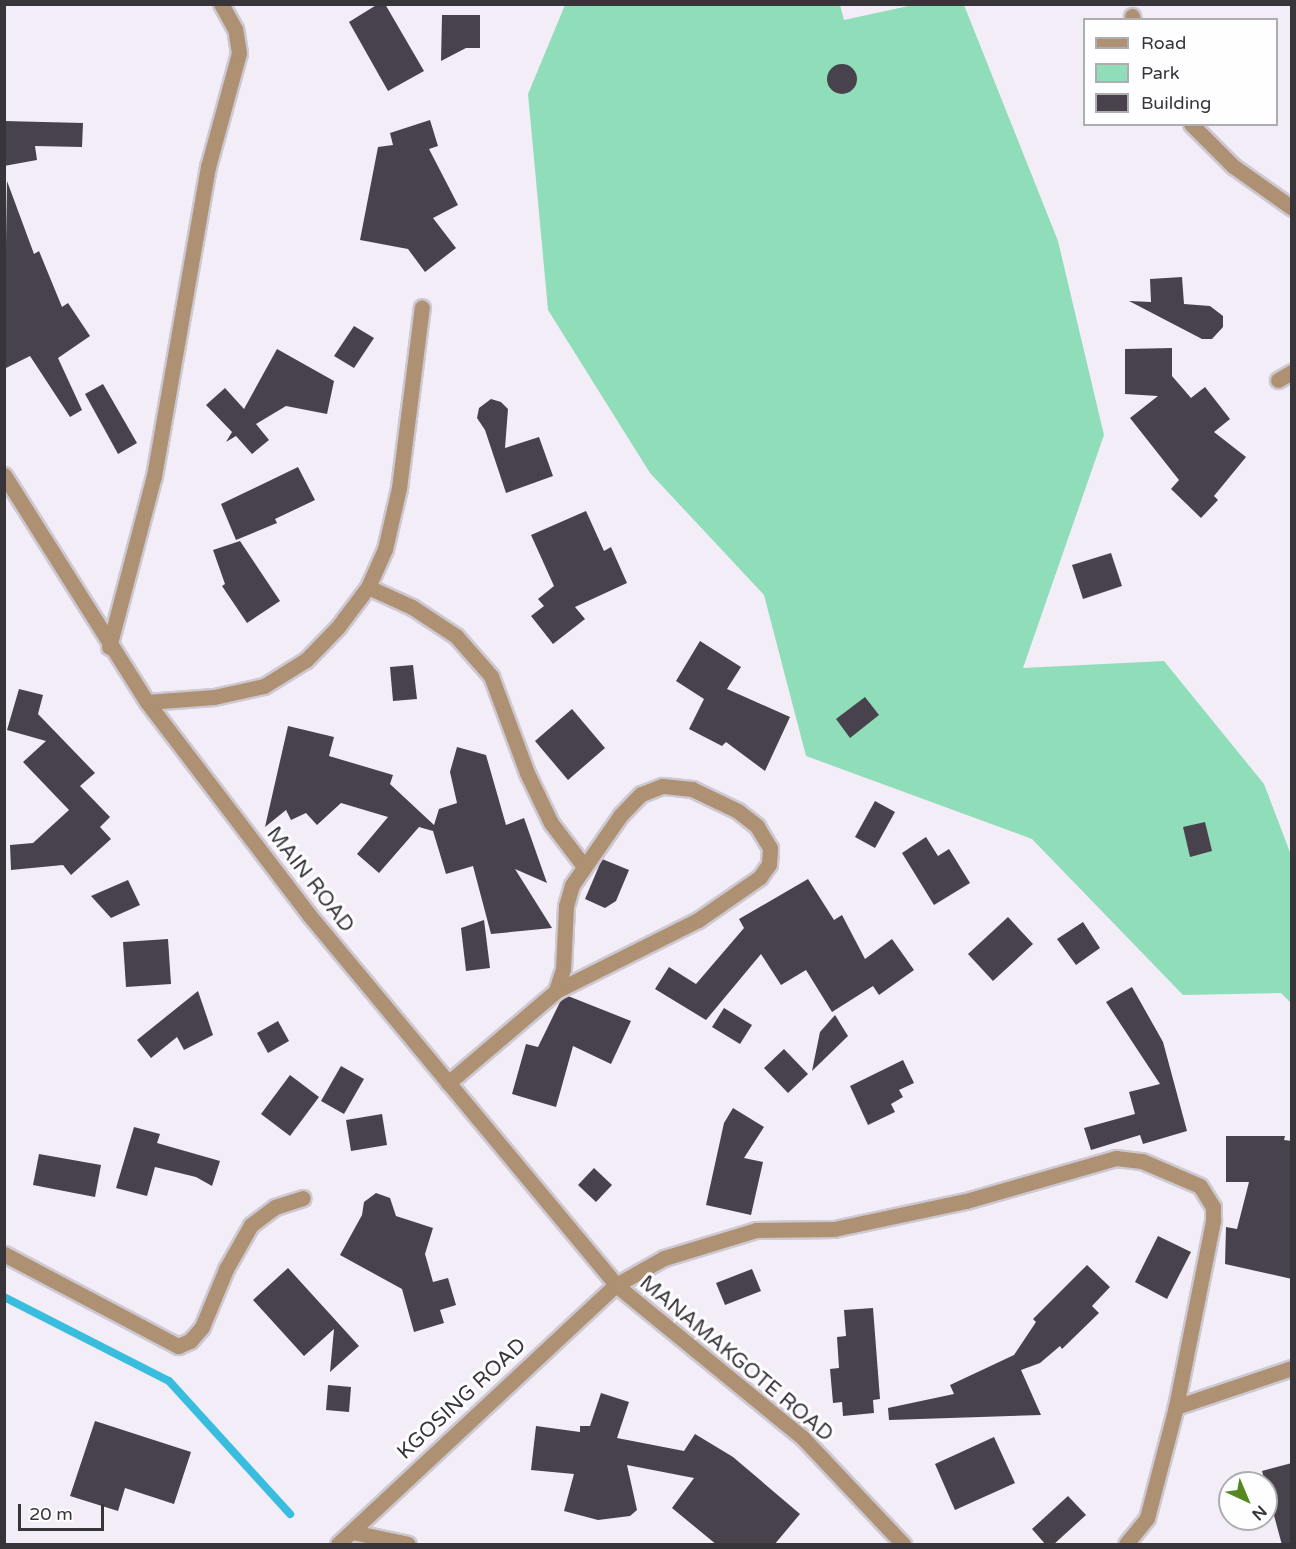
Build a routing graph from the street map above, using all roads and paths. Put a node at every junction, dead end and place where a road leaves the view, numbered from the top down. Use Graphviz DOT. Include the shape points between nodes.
graph roads {
  1 [pos="221,4"];
  2 [pos="1193,126"];
  3 [pos="1292,208"];
  4 [pos="422,307"];
  5 [pos="1292,372"];
  6 [pos="1278,380"];
  7 [pos="4,475"];
  8 [pos="368,587"];
  9 [pos="109,647"];
  10 [pos="147,702"];
  11 [pos="583,865"];
  12 [pos="556,991"];
  13 [pos="447,1083"];
  14 [pos="303,1198"];
  15 [pos="4,1254"];
  16 [pos="616,1284"];
  17 [pos="1292,1368"];
  18 [pos="1176,1407"];
  19 [pos="352,1532"];
  20 [pos="338,1545"];
  21 [pos="408,1545"];
  22 [pos="903,1545"];
  23 [pos="1125,1545"];
  1 -- 9 [label="street" via="235,29 239,53 208,167 154,476"];
  2 -- 3 [label="street" via="1233,166"];
  4 -- 8 [label="street" via="399,488 385,549"];
  5 -- 6 [label="street"];
  7 -- 9 [label="street, MAIN ROAD"];
  8 -- 10 [label="street" via="338,627 306,660 264,686 214,697"];
  8 -- 11 [label="street" via="412,607 456,636 491,676 527,773 551,823"];
  9 -- 10 [label="street, MAIN ROAD"];
  10 -- 13 [label="street, MAIN ROAD" via="310,916"];
  11 -- 12 [label="street" via="566,906 563,969"];
  11 -- 12 [label="street" via="641,794 662,786 692,789 738,811 757,826 770,848 769,864 760,877 698,920"];
  12 -- 13 [label="street"];
  13 -- 16 [label="street, MAIN ROAD"];
  14 -- 15 [label="street" via="275,1207 251,1225 226,1269 202,1327 190,1341 178,1346"];
  16 -- 18 [label="street, KGOSING ROAD" via="664,1258 756,1230 834,1229 966,1201 1116,1158 1142,1161 1200,1186 1212,1207 1213,1221"];
  16 -- 19 [label="street, KGOSING ROAD"];
  16 -- 22 [label="street, MANAMAKGOTE ROAD" via="803,1438"];
  17 -- 18 [label="street"];
  18 -- 23 [label="street, KGOSING ROAD" via="1147,1518"];
  19 -- 20 [label="street, KGOSING ROAD"];
  19 -- 21 [label="street"];
}
